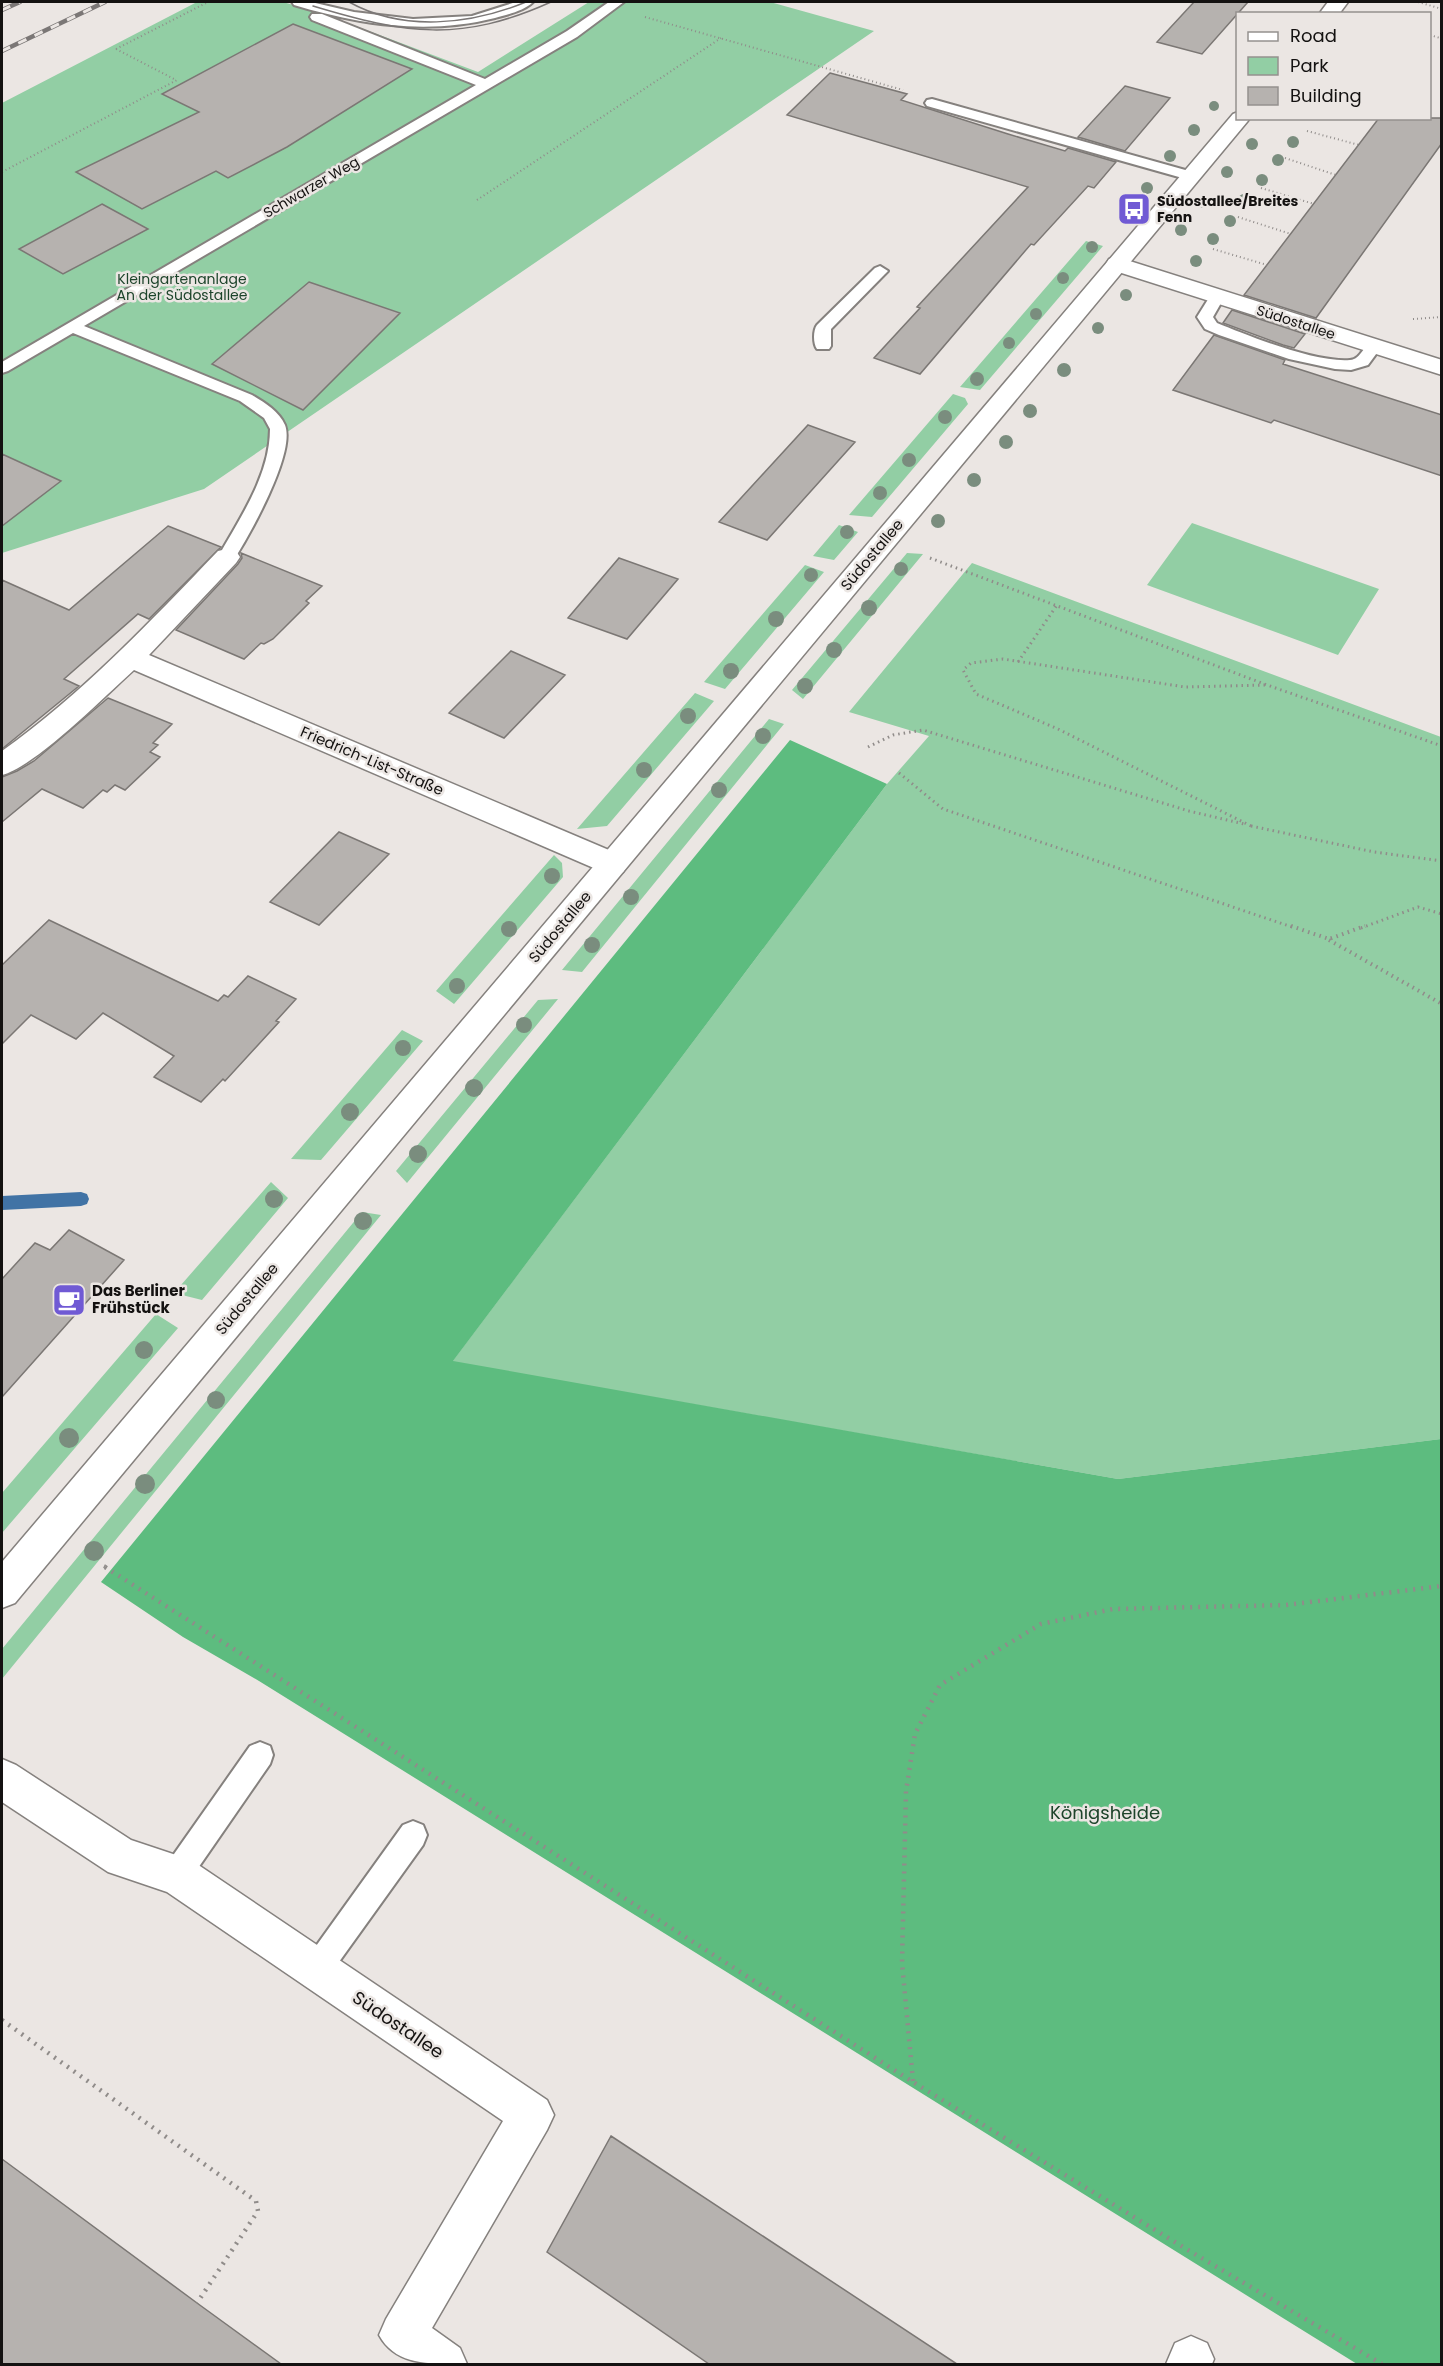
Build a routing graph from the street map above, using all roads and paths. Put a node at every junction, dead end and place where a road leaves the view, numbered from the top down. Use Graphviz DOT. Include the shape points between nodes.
graph roads {
  1 [pos="208,2"];
  2 [pos="299,2"];
  3 [pos="526,2"];
  4 [pos="1418,2"];
  5 [pos="613,4"];
  6 [pos="386,7"];
  7 [pos="1442,9"];
  8 [pos="316,16"];
  9 [pos="410,21"];
  10 [pos="720,38"];
  11 [pos="486,84"];
  12 [pos="932,102"];
  13 [pos="1238,120"];
  14 [pos="1307,131"];
  15 [pos="1359,145"];
  16 [pos="1285,158"];
  17 [pos="2,172"];
  18 [pos="1336,175"];
  19 [pos="1191,176"];
  20 [pos="1261,188"];
  21 [pos="477,200"];
  22 [pos="1314,204"];
  23 [pos="1238,217"];
  24 [pos="1291,234"];
  25 [pos="1213,249"];
  26 [pos="1117,264"];
  27 [pos="1267,265"];
  28 [pos="880,271"];
  29 [pos="1217,296"];
  30 [pos="72,327"];
  31 [pos="824,346"];
  32 [pos="1374,346"];
  33 [pos="2,368"];
  34 [pos="1442,368"];
  35 [pos="227,557"];
  36 [pos="930,558"];
  37 [pos="1057,605"];
  38 [pos="131,658"];
  39 [pos="1018,662"];
  40 [pos="1267,685"];
  41 [pos="1442,746"];
  42 [pos="868,747"];
  43 [pos="2,765"];
  44 [pos="899,772"];
  45 [pos="1251,826"];
  46 [pos="1442,861"];
  47 [pos="613,864"];
  48 [pos="1442,914"];
  49 [pos="1329,939"];
  50 [pos="1442,1004"];
  51 [pos="104,1566"];
  52 [pos="1442,1586"];
  53 [pos="2,1590"];
  54 [pos="260,1755"];
  55 [pos="2,1779"];
  56 [pos="413,1835"];
  57 [pos="177,1874"];
  58 [pos="316,1970"];
  59 [pos="2,2020"];
  60 [pos="913,2082"];
  61 [pos="197,2303"];
  62 [pos="444,2364"];
  63 [pos="1382,2364"];
  1 -- 17 [label="path" via="116,49 177,80"];
  2 -- 9 [label="lane" via="346,14"];
  3 -- 9 [label="lane" via="486,16 444,22"];
  4 -- 7 [label="path"];
  5 -- 10 [label="path"];
  5 -- 11 [label="lane, Schwarzer Weg" via="572,34"];
  6 -- 9 [label="lane"];
  8 -- 11 [label="lane"];
  10 -- 12 [label="path" via="915,93"];
  10 -- 21 [label="path"];
  11 -- 30 [label="lane, Schwarzer Weg"];
  12 -- 19 [label="lane"];
  13 -- 19 [label="street, Südostallee"];
  14 -- 15 [label="path"];
  16 -- 18 [label="path"];
  19 -- 26 [label="street, Südostallee"];
  20 -- 22 [label="path"];
  23 -- 24 [label="path"];
  25 -- 27 [label="path"];
  26 -- 29 [label="street, Südostallee"];
  26 -- 47 [label="street, Südostallee"];
  28 -- 31 [label="lane" via="823,328"];
  29 -- 32 [label="street, Südostallee"];
  29 -- 32 [label="lane" via="1205,317 1211,326 1319,363 1348,366 1362,362"];
  30 -- 33 [label="lane, Schwarzer Weg"];
  30 -- 35 [label="lane" via="246,398 264,409 278,428 278,451"];
  32 -- 34 [label="street, Südostallee"];
  35 -- 38 [label="street"];
  36 -- 37 [label="path"];
  37 -- 39 [label="path"];
  37 -- 40 [label="path"];
  38 -- 43 [label="street" via="40,738"];
  38 -- 47 [label="street, Friedrich-List-Straße"];
  39 -- 40 [label="path" via="1185,687"];
  39 -- 45 [label="path" via="984,660 963,670 976,694 1058,729"];
  40 -- 41 [label="path"];
  42 -- 45 [label="path" via="893,735 923,730 1189,811"];
  44 -- 49 [label="path" via="943,809"];
  45 -- 46 [label="path" via="1374,852"];
  47 -- 53 [label="street, Südostallee"];
  48 -- 49 [label="path" via="1418,907"];
  49 -- 50 [label="path"];
  51 -- 60 [label="path"];
  52 -- 60 [label="path" via="1286,1605 1113,1609 1041,1624 940,1685 915,1734 906,1791 902,1963"];
  54 -- 57 [label="lane"];
  55 -- 57 [label="street, Südostallee" via="122,1858"];
  56 -- 58 [label="lane"];
  57 -- 58 [label="street, Südostallee"];
  58 -- 62 [label="street, Südostallee" via="532,2115 402,2335"];
  59 -- 61 [label="path" via="256,2201 258,2211"];
  60 -- 63 [label="path"];
}
